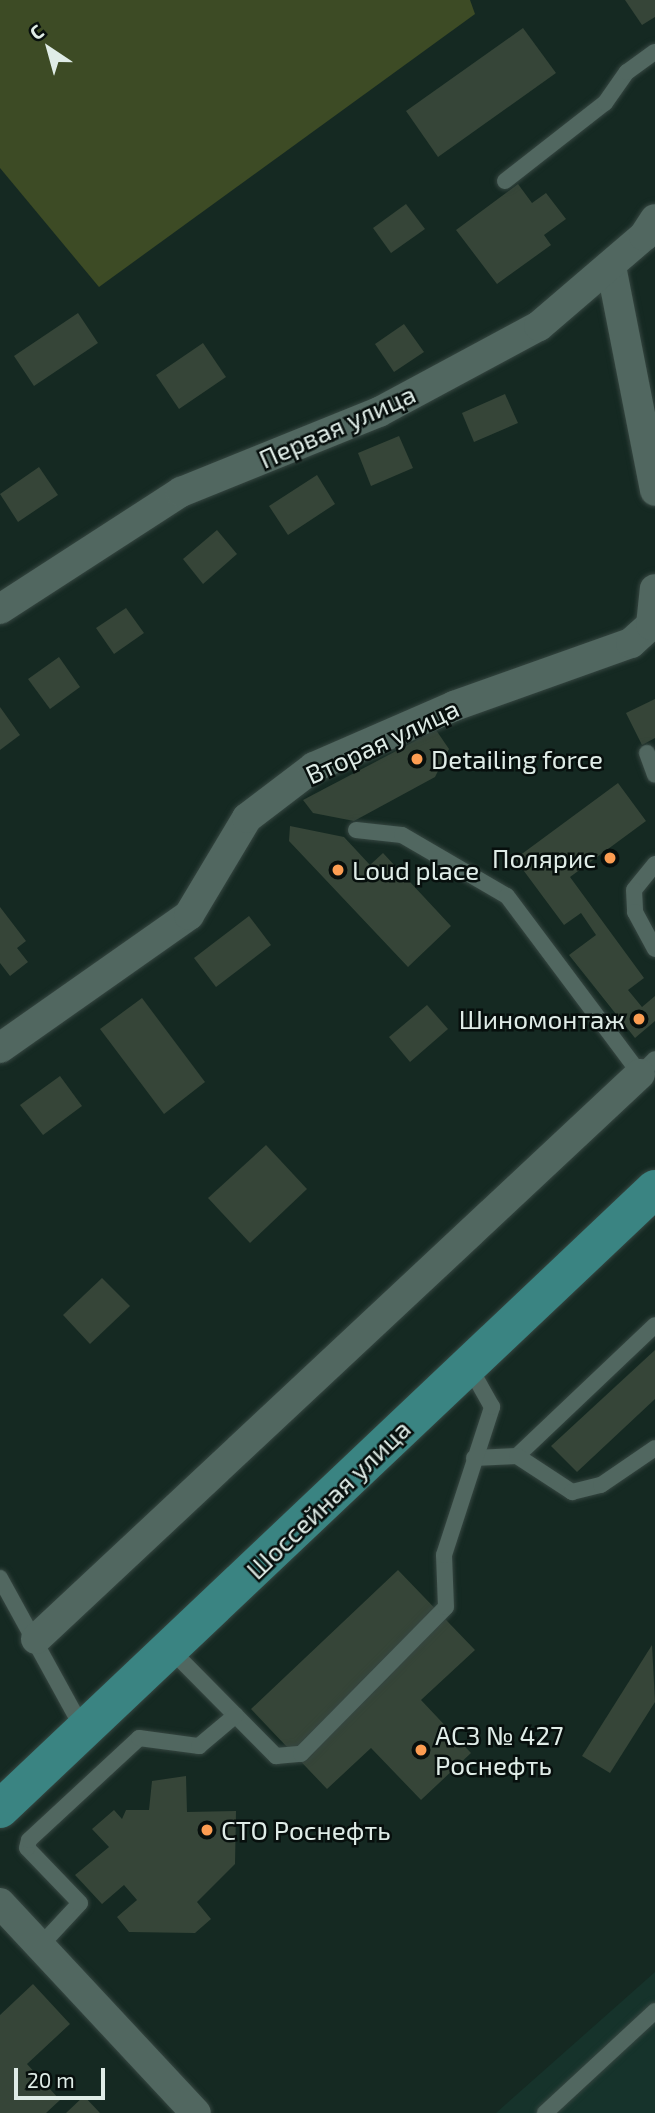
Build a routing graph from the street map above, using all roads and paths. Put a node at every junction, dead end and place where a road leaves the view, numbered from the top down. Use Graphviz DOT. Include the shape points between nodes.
graph roads {
  1 [pos="655,52"];
  2 [pos="505,181"];
  3 [pos="655,219"];
  4 [pos="611,266"];
  5 [pos="655,491"];
  6 [pos="655,589"];
  7 [pos="0,609"];
  8 [pos="647,753"];
  9 [pos="655,775"];
  10 [pos="356,830"];
  11 [pos="655,864"];
  12 [pos="655,949"];
  13 [pos="0,1048"];
  14 [pos="647,1066"];
  15 [pos="655,1189"];
  16 [pos="655,1325"];
  17 [pos="469,1366"];
  18 [pos="655,1448"];
  19 [pos="517,1456"];
  20 [pos="474,1458"];
  21 [pos="0,1578"];
  22 [pos="36,1639"];
  23 [pos="170,1649"];
  24 [pos="236,1715"];
  25 [pos="84,1732"];
  26 [pos="0,1809"];
  27 [pos="0,1902"];
  28 [pos="41,1945"];
  29 [pos="655,2011"];
  30 [pos="196,2113"];
  31 [pos="545,2113"];
  1 -- 2 [label="lane" via="627,72 605,103"];
  3 -- 4 [label="street, Первая улица"];
  4 -- 5 [label="street"];
  4 -- 7 [label="street, Первая улица" via="539,326 379,412 181,492"];
  6 -- 13 [label="street, Вторая улица" via="651,625 631,643 454,706 314,767 247,818 189,915"];
  8 -- 9 [label="lane"];
  10 -- 14 [label="lane" via="402,835 506,896"];
  11 -- 12 [label="lane" via="634,890 635,912"];
  14 -- 22 [label="street"];
  15 -- 17 [label="main road, Шоссейная улица"];
  16 -- 19 [label="lane"];
  17 -- 20 [label="lane" via="492,1407"];
  17 -- 23 [label="main road, Шоссейная улица"];
  18 -- 19 [label="lane" via="601,1485 572,1492"];
  19 -- 20 [label="lane"];
  20 -- 24 [label="lane" via="444,1555 450,1593 433,1623 301,1755 276,1756"];
  21 -- 22 [label="lane"];
  22 -- 25 [label="lane"];
  23 -- 24 [label="lane"];
  23 -- 25 [label="main road, Шоссейная улица"];
  24 -- 28 [label="lane" via="199,1746 139,1738 29,1840 27,1848 80,1903"];
  25 -- 26 [label="main road, Шоссейная улица"];
  27 -- 28 [label="street"];
  28 -- 30 [label="street"];
  29 -- 31 [label="lane"];
}
